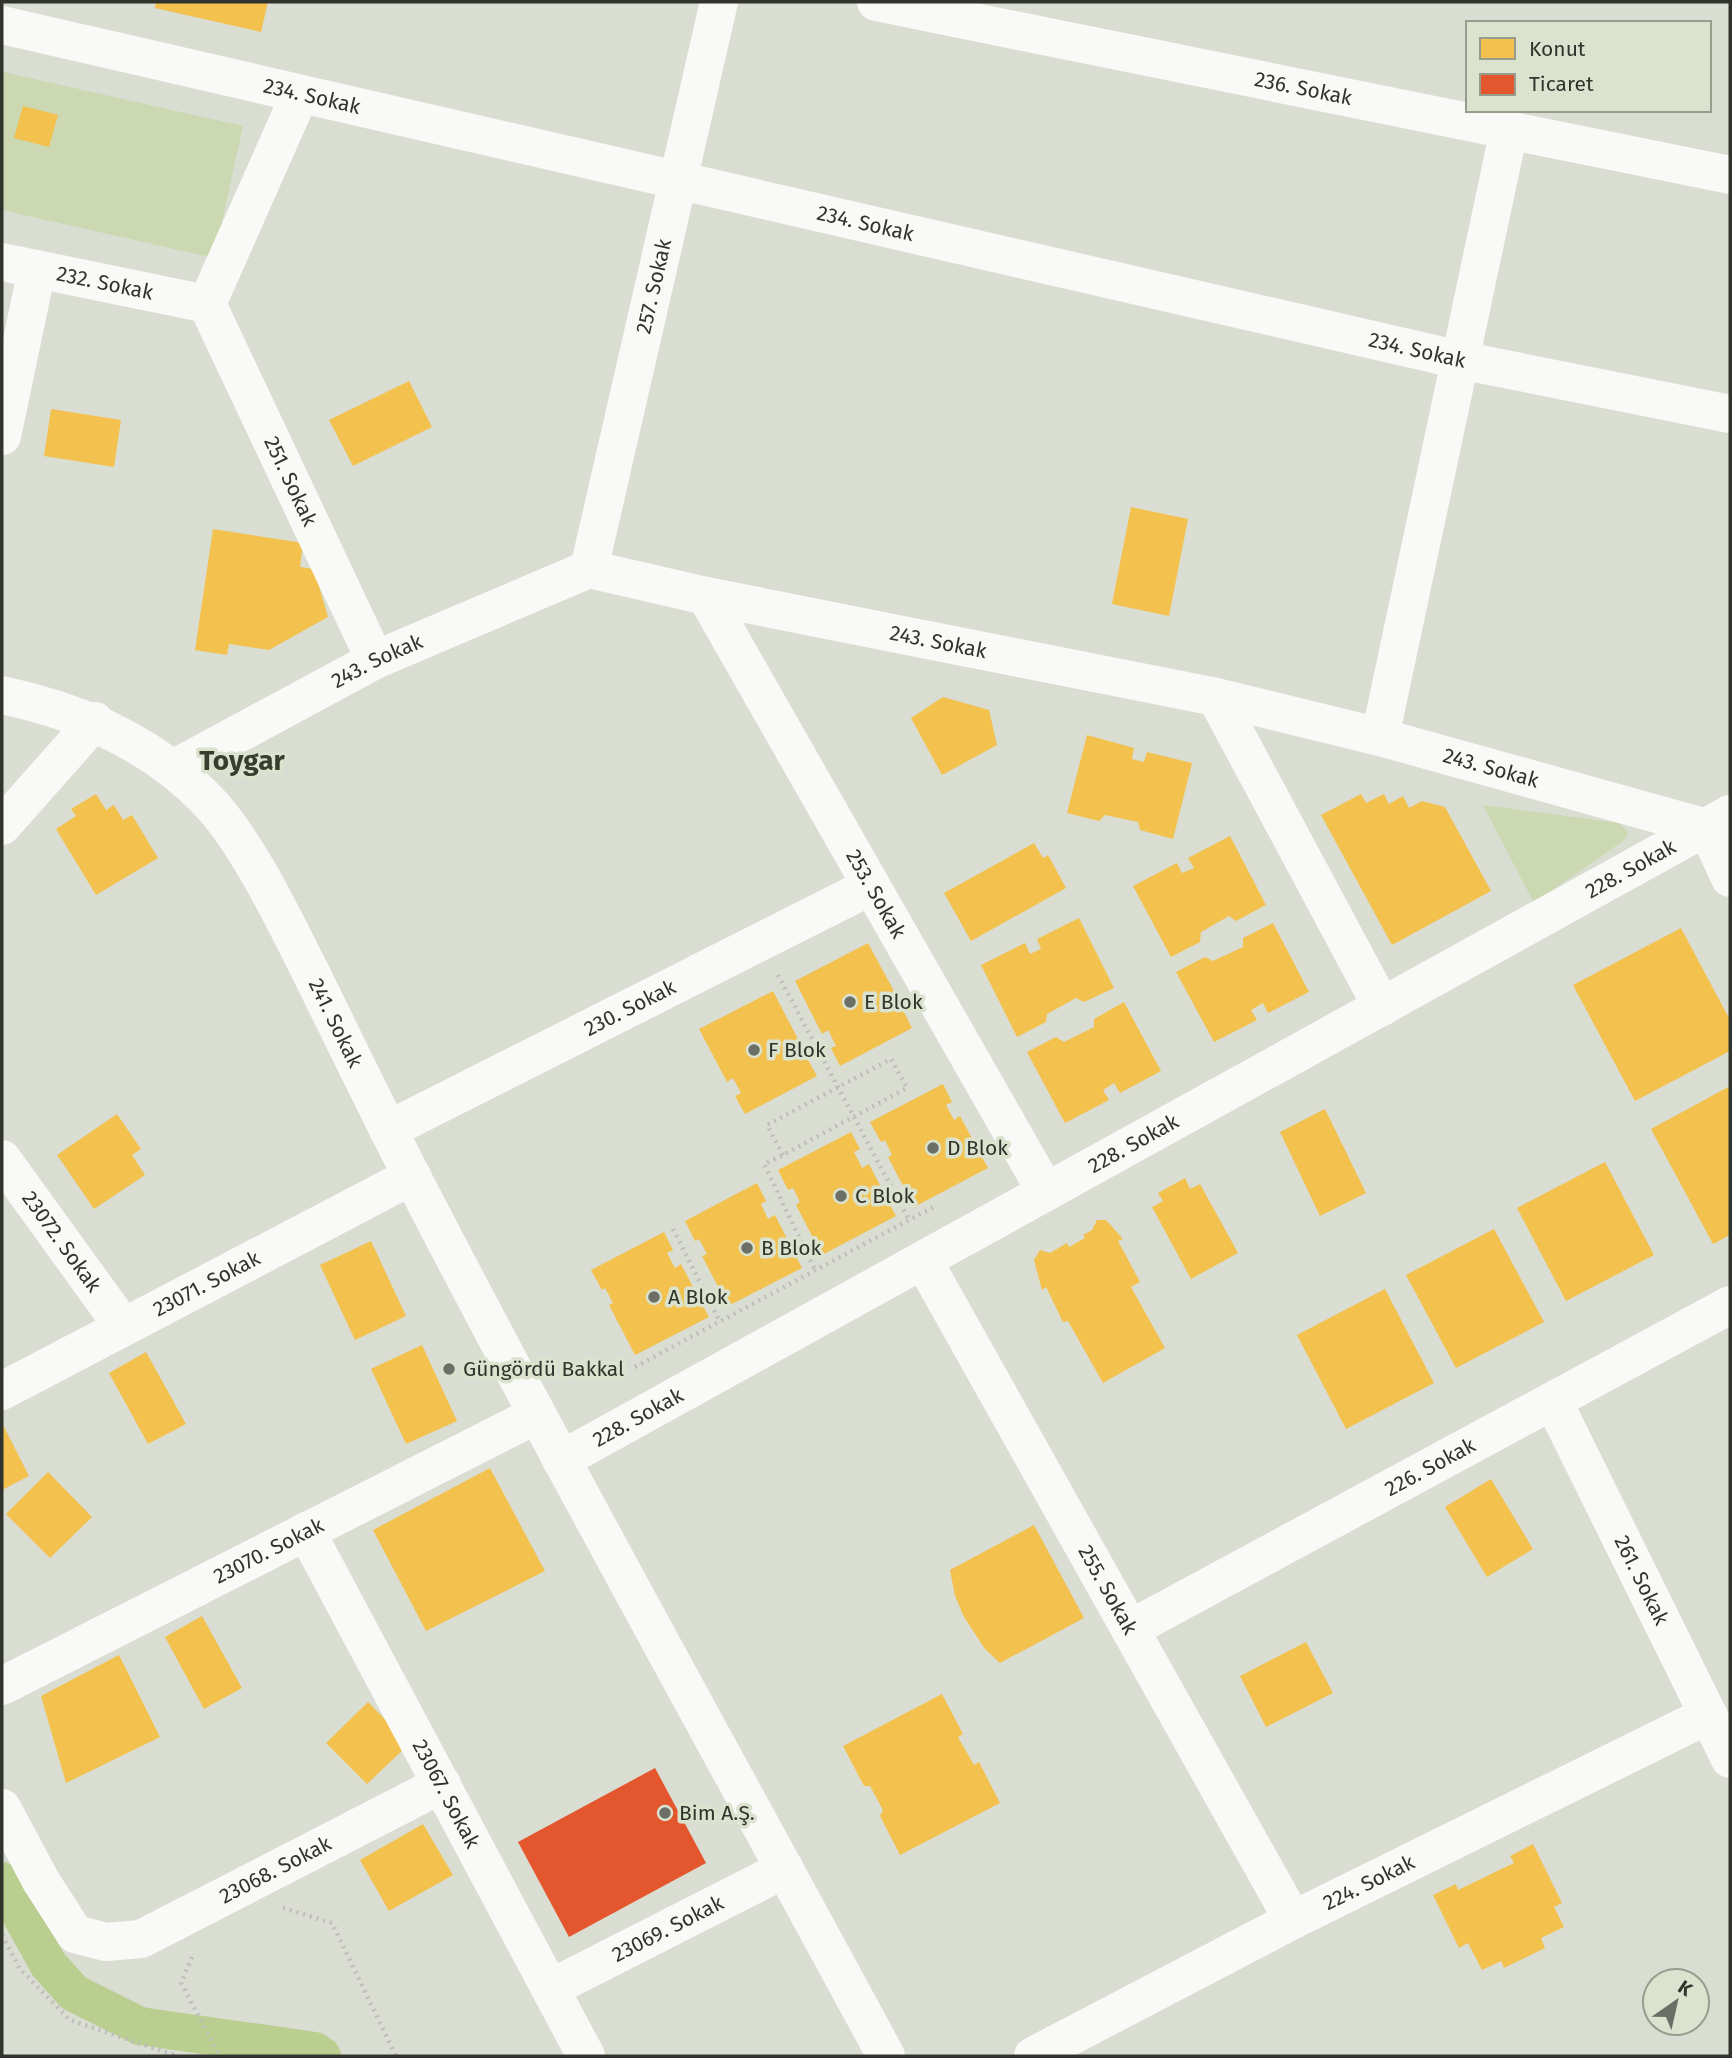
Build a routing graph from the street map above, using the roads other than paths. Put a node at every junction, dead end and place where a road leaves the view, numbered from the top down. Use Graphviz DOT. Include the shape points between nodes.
graph roads {
  1 [pos="719,2"];
  2 [pos="876,2"];
  3 [pos="2,25"];
  4 [pos="300,94"];
  5 [pos="1509,130"];
  6 [pos="1730,175"];
  7 [pos="680,182"];
  8 [pos="19,266"];
  9 [pos="207,304"];
  10 [pos="1460,360"];
  11 [pos="1730,414"];
  12 [pos="2,436"];
  13 [pos="589,569"];
  14 [pos="706,596"];
  15 [pos="375,660"];
  16 [pos="2,695"];
  17 [pos="1216,697"];
  18 [pos="95,722"];
  19 [pos="1381,737"];
  20 [pos="173,769"];
  21 [pos="1718,821"];
  22 [pos="2,826"];
  23 [pos="1730,878"];
  24 [pos="871,886"];
  25 [pos="1381,1007"];
  26 [pos="388,1130"];
  27 [pos="2,1159"];
  28 [pos="412,1176"];
  29 [pos="1046,1192"];
  30 [pos="923,1260"];
  31 [pos="1730,1305"];
  32 [pos="122,1325"];
  33 [pos="2,1391"];
  34 [pos="1552,1401"];
  35 [pos="536,1415"];
  36 [pos="561,1460"];
  37 [pos="306,1531"];
  38 [pos="1130,1629"];
  39 [pos="2,1686"];
  40 [pos="1708,1715"];
  41 [pos="1730,1759"];
  42 [pos="442,1784"];
  43 [pos="2,1808"];
  44 [pos="785,1869"];
  45 [pos="1293,1920"];
  46 [pos="551,1988"];
  47 [pos="586,2056"];
  48 [pos="886,2056"];
  49 [pos="1033,2056"];
  1 -- 7 [label="street, 257. Sokak"];
  2 -- 5 [label="street, 236. Sokak"];
  3 -- 4 [label="street, 234. Sokak"];
  4 -- 7 [label="street, 234. Sokak"];
  4 -- 9 [label="street"];
  5 -- 6 [label="street, 236. Sokak"];
  5 -- 10 [label="street"];
  7 -- 10 [label="street, 234. Sokak"];
  7 -- 13 [label="street, 257. Sokak"];
  8 -- 9 [label="street, 232. Sokak"];
  8 -- 12 [label="street"];
  9 -- 15 [label="street, 251. Sokak"];
  10 -- 11 [label="street, 234. Sokak"];
  10 -- 19 [label="street"];
  13 -- 14 [label="street, 243. Sokak"];
  13 -- 15 [label="street, 243. Sokak"];
  14 -- 17 [label="street, 243. Sokak"];
  14 -- 24 [label="street, 253. Sokak"];
  15 -- 20 [label="street, 243. Sokak"];
  16 -- 18 [label="street, 241. Sokak"];
  17 -- 19 [label="street, 243. Sokak"];
  17 -- 25 [label="street"];
  18 -- 20 [label="street, 241. Sokak"];
  18 -- 22 [label="street"];
  19 -- 21 [label="street, 243. Sokak"];
  20 -- 26 [label="street, 241. Sokak" via="210,803 277,906"];
  21 -- 23 [label="street"];
  21 -- 25 [label="street, 228. Sokak"];
  24 -- 26 [label="street, 230. Sokak"];
  24 -- 29 [label="street, 253. Sokak"];
  25 -- 29 [label="street, 228. Sokak"];
  26 -- 28 [label="street, 241. Sokak"];
  27 -- 32 [label="street, 23072. Sokak"];
  28 -- 32 [label="street, 23071. Sokak"];
  28 -- 35 [label="street, 241. Sokak"];
  29 -- 30 [label="street, 228. Sokak"];
  30 -- 36 [label="street, 228. Sokak"];
  30 -- 38 [label="street, 255. Sokak"];
  31 -- 34 [label="street, 226. Sokak"];
  32 -- 33 [label="street, 23071. Sokak"];
  34 -- 38 [label="street, 226. Sokak"];
  34 -- 40 [label="street, 261. Sokak"];
  35 -- 36 [label="street, 241. Sokak"];
  35 -- 37 [label="street, 23070. Sokak"];
  36 -- 44 [label="street, 241. Sokak"];
  37 -- 39 [label="street, 23070. Sokak"];
  37 -- 42 [label="street, 23067. Sokak"];
  38 -- 45 [label="street, 255. Sokak"];
  40 -- 41 [label="street, 261. Sokak"];
  40 -- 45 [label="street, 224. Sokak"];
  42 -- 43 [label="street, 23068. Sokak" via="141,1939 106,1942 75,1934"];
  42 -- 46 [label="street, 23067. Sokak"];
  44 -- 46 [label="street, 23069. Sokak"];
  44 -- 48 [label="street, 241. Sokak"];
  45 -- 49 [label="street, 224. Sokak"];
  46 -- 47 [label="street, 23067. Sokak"];
}
